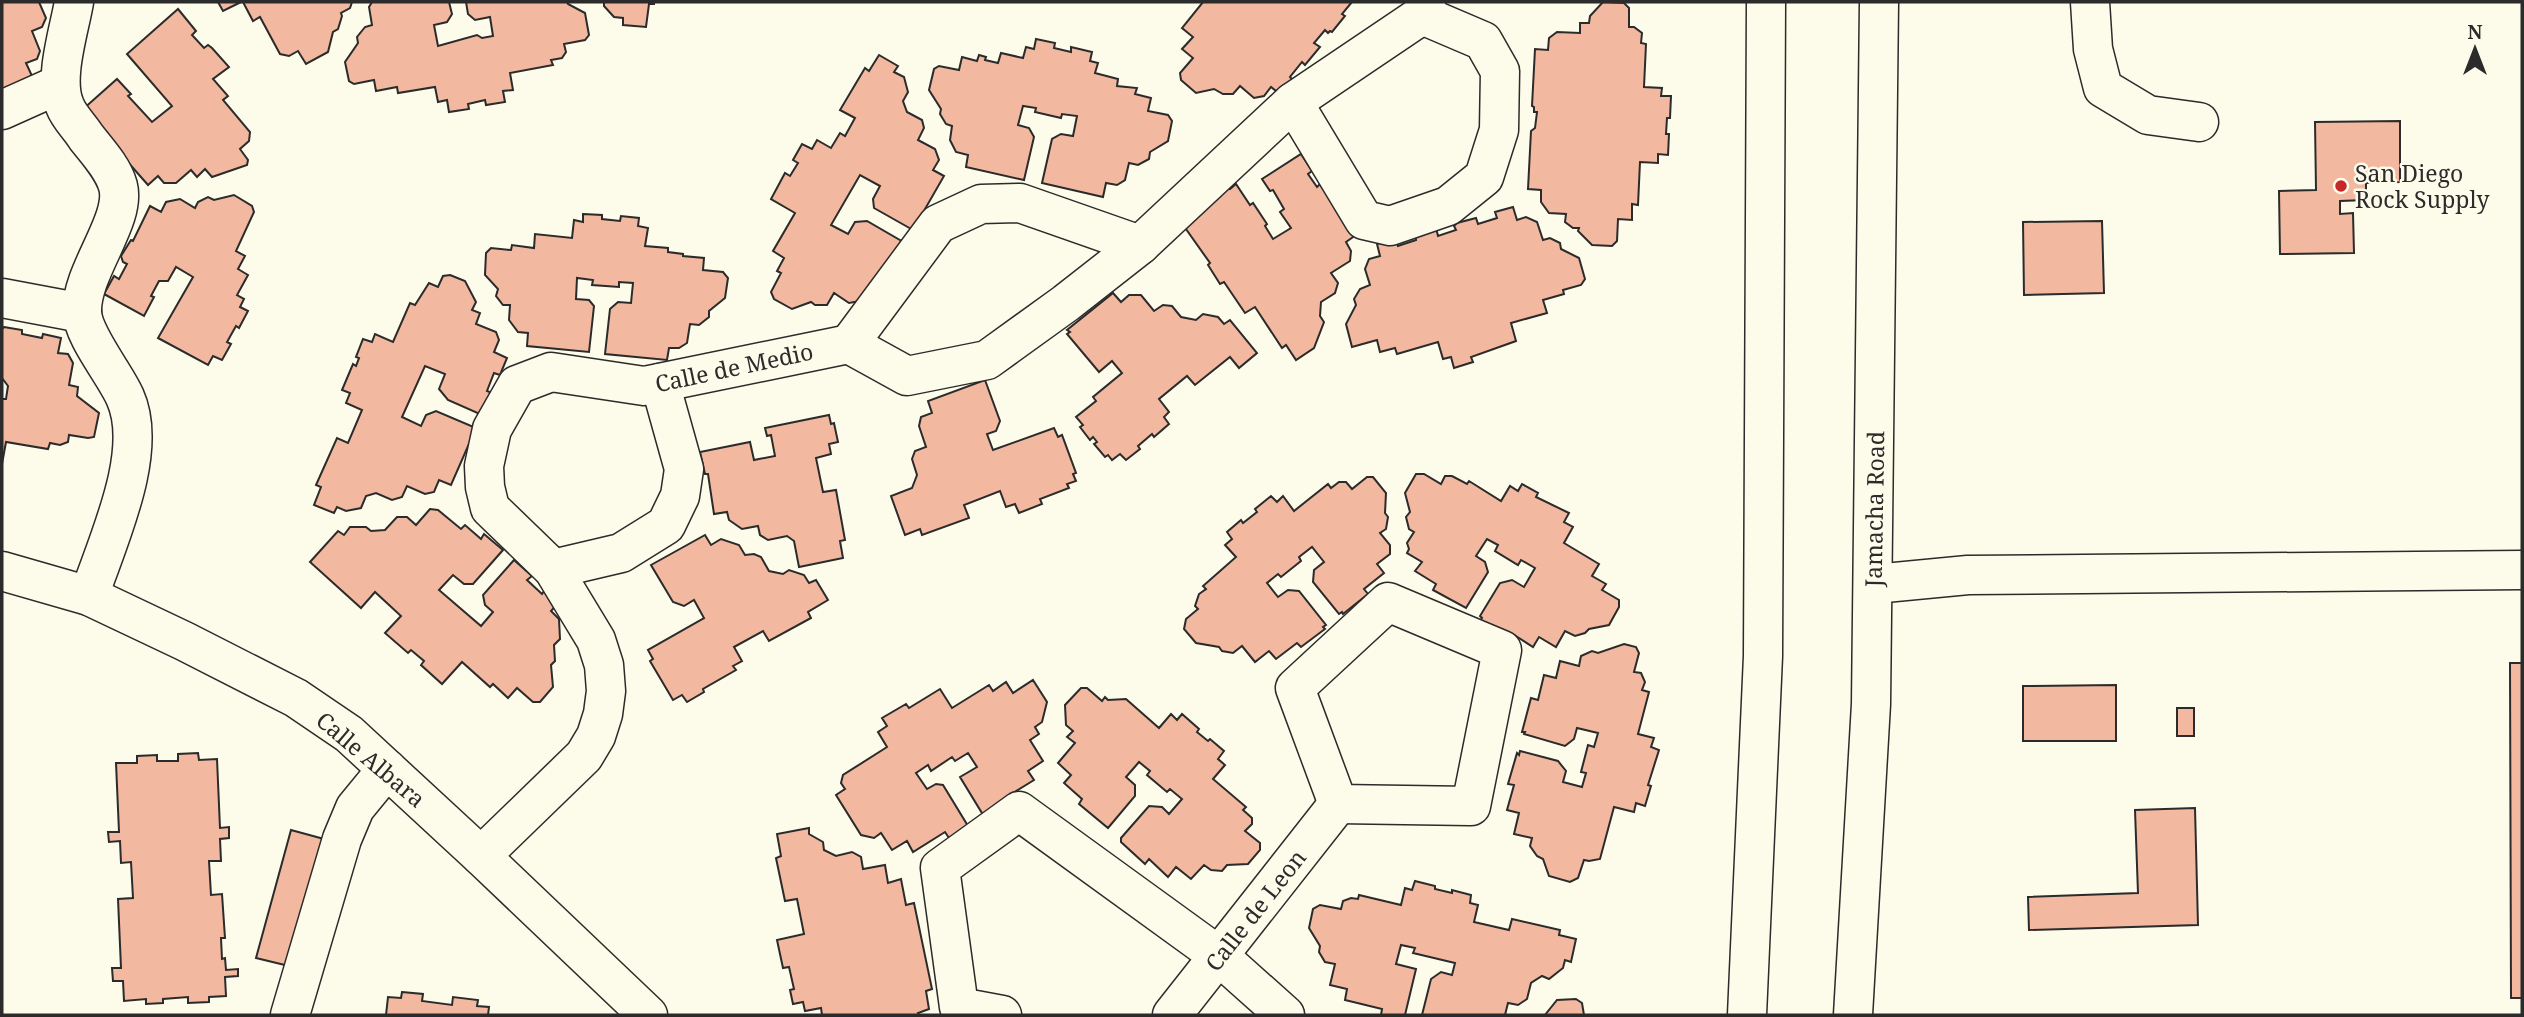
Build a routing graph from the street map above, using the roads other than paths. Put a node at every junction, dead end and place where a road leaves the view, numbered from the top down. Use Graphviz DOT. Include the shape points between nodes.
graph roads {
  1 [pos="74,2"];
  2 [pos="1766,2"];
  3 [pos="1879,2"];
  4 [pos="2090,2"];
  5 [pos="1424,8"];
  6 [pos="60,83"];
  7 [pos="1293,102"];
  8 [pos="2,110"];
  9 [pos="2199,122"];
  10 [pos="1140,245"];
  11 [pos="2,298"];
  12 [pos="82,313"];
  13 [pos="849,344"];
  14 [pos="660,383"];
  15 [pos="553,569"];
  16 [pos="2522,569"];
  17 [pos="2,571"];
  18 [pos="1874,584"];
  19 [pos="89,596"];
  20 [pos="387,769"];
  21 [pos="1338,804"];
  22 [pos="481,856"];
  23 [pos="1219,956"];
  24 [pos="289,1015"];
  25 [pos="648,1015"];
  26 [pos="1002,1015"];
  27 [pos="1171,1015"];
  28 [pos="1286,1015"];
  29 [pos="1747,1015"];
  30 [pos="1853,1015"];
  1 -- 6 [label="street"];
  2 -- 29 [label="street" via="1763,656"];
  3 -- 18 [label="street, Jamacha Road"];
  4 -- 9 [label="street" via="2093,49 2103,88 2148,115"];
  5 -- 7 [label="street"];
  5 -- 7 [label="street" via="1483,41 1500,71 1499,130 1484,177 1448,206 1390,226 1364,220"];
  6 -- 8 [label="street"];
  6 -- 12 [label="street" via="65,107 118,186 118,209 88,280"];
  7 -- 10 [label="street"];
  10 -- 13 [label="street" via="987,360 907,376"];
  10 -- 13 [label="street" via="1020,203 981,204 938,224"];
  11 -- 12 [label="street"];
  12 -- 19 [label="street" via="126,399 133,428 131,470"];
  13 -- 14 [label="street, Calle de Medio"];
  14 -- 15 [label="street" via="684,469 680,496 666,525 621,554"];
  14 -- 15 [label="street, Calle de Medio" via="644,386 551,372 517,384 492,429 484,466 485,487 490,508"];
  15 -- 22 [label="street, Calle de Medio" via="596,640 604,665 603,714 584,756"];
  16 -- 18 [label="street" via="1968,575"];
  17 -- 19 [label="street, Calle Albara"];
  18 -- 30 [label="street, Jamacha Road"];
  19 -- 20 [label="street, Calle Albara" via="296,698 349,734"];
  20 -- 22 [label="street, Calle Albara"];
  20 -- 24 [label="street" via="355,808 342,839"];
  21 -- 21 [label="street" via="1471,806 1502,650 1388,602 1295,688"];
  21 -- 23 [label="street, Calle de Leon"];
  22 -- 25 [label="street, Calle Albara"];
  23 -- 26 [label="street" via="1019,811 940,868 959,1007"];
  23 -- 27 [label="street, Calle de Leon"];
  23 -- 28 [label="street"];
}
